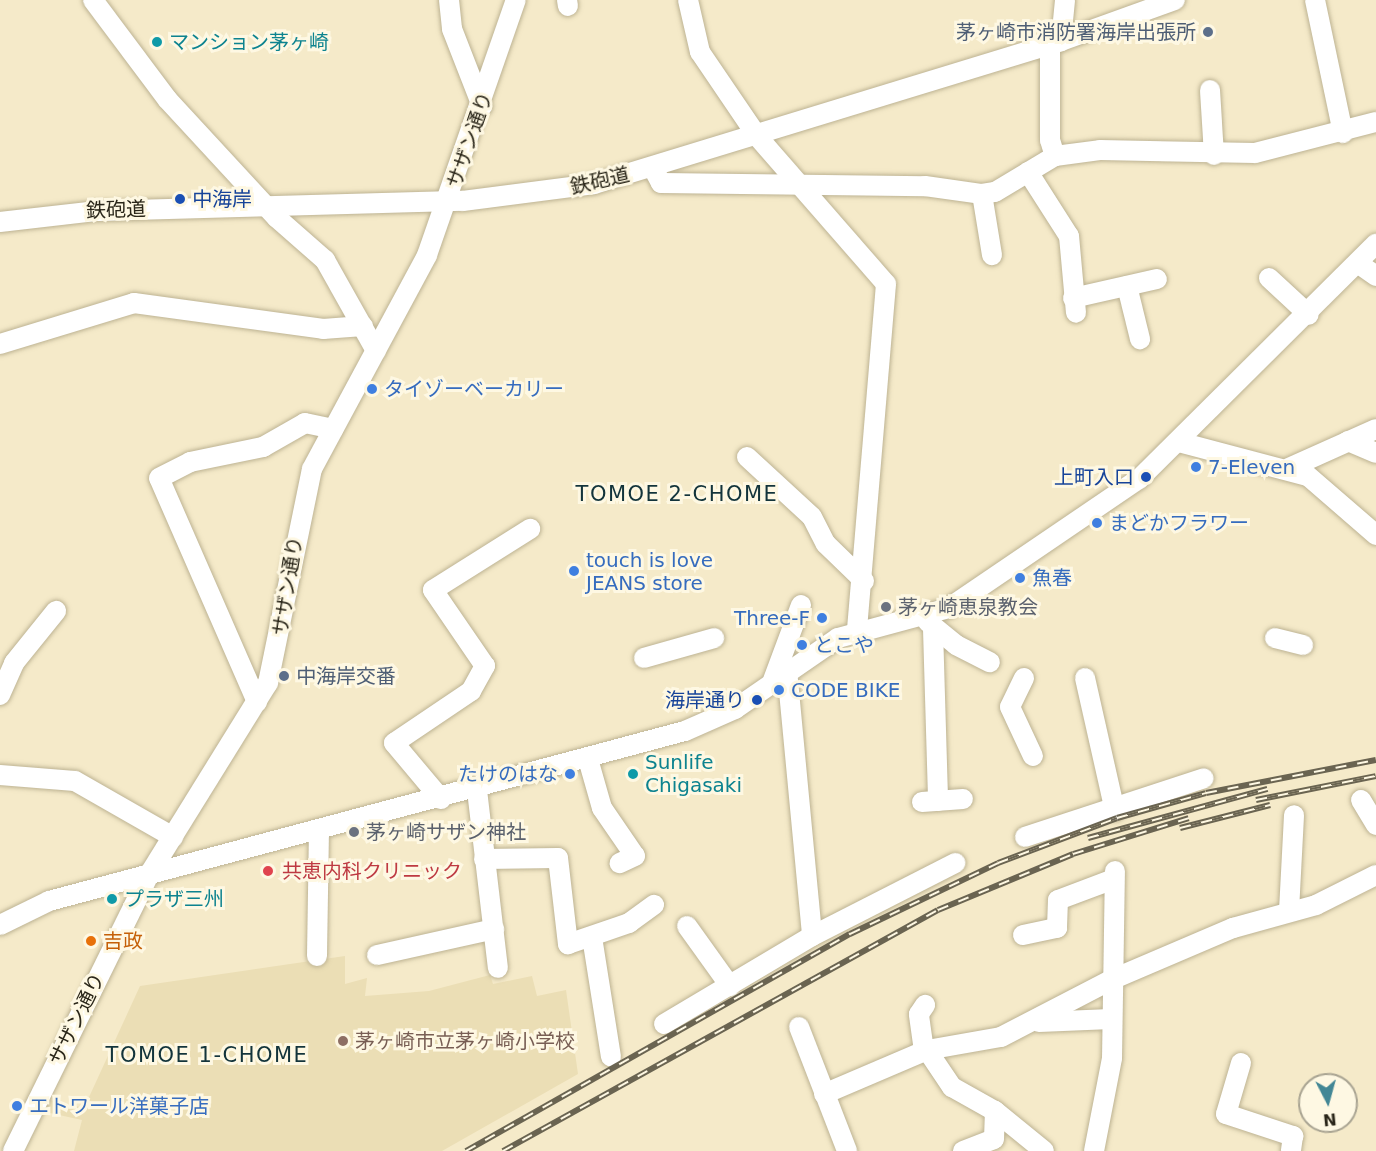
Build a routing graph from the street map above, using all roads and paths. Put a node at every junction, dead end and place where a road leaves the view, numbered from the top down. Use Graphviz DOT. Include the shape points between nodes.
graph roads {
  1 [pos="93,0"];
  2 [pos="449,0"];
  3 [pos="516,0"];
  4 [pos="688,0"];
  5 [pos="1065,0"];
  6 [pos="1175,0"];
  7 [pos="1316,0"];
  8 [pos="1055,43"];
  9 [pos="1210,90"];
  10 [pos="482,106"];
  11 [pos="1376,122"];
  12 [pos="1343,133"];
  13 [pos="757,136"];
  14 [pos="1214,155"];
  15 [pos="1055,156"];
  16 [pos="653,168"];
  17 [pos="1028,172"];
  18 [pos="802,187"];
  19 [pos="982,194"];
  20 [pos="449,202"];
  21 [pos="267,205"];
  22 [pos="0,222"];
  23 [pos="1376,244"];
  24 [pos="992,255"];
  25 [pos="1359,264"];
  26 [pos="1376,276"];
  27 [pos="1269,278"];
  28 [pos="1157,279"];
  29 [pos="1127,286"];
  30 [pos="1309,315"];
  31 [pos="363,326"];
  32 [pos="1140,339"];
  33 [pos="0,344"];
  34 [pos="376,351"];
  35 [pos="333,429"];
  36 [pos="1376,429"];
  37 [pos="1348,441"];
  38 [pos="1179,442"];
  39 [pos="1376,453"];
  40 [pos="747,457"];
  41 [pos="1289,468"];
  42 [pos="530,530"];
  43 [pos="1376,535"];
  44 [pos="864,581"];
  45 [pos="801,605"];
  46 [pos="56,611"];
  47 [pos="929,623"];
  48 [pos="857,633"];
  49 [pos="714,638"];
  50 [pos="1275,638"];
  51 [pos="1303,645"];
  52 [pos="644,658"];
  53 [pos="990,662"];
  54 [pos="780,675"];
  55 [pos="1024,678"];
  56 [pos="1084,678"];
  57 [pos="0,695"];
  58 [pos="257,702"];
  59 [pos="1033,745"];
  60 [pos="588,759"];
  61 [pos="0,775"];
  62 [pos="1204,778"];
  63 [pos="477,790"];
  64 [pos="441,799"];
  65 [pos="963,799"];
  66 [pos="1361,800"];
  67 [pos="1114,808"];
  68 [pos="1294,815"];
  69 [pos="1376,825"];
  70 [pos="320,832"];
  71 [pos="173,837"];
  72 [pos="1025,837"];
  73 [pos="635,856"];
  74 [pos="484,858"];
  75 [pos="955,863"];
  76 [pos="150,873"];
  77 [pos="1376,875"];
  78 [pos="654,905"];
  79 [pos="1289,911"];
  80 [pos="0,925"];
  81 [pos="687,926"];
  82 [pos="494,929"];
  83 [pos="1023,935"];
  84 [pos="812,936"];
  85 [pos="592,937"];
  86 [pos="377,955"];
  87 [pos="317,956"];
  88 [pos="498,968"];
  89 [pos="1111,980"];
  90 [pos="730,986"];
  91 [pos="925,1005"];
  92 [pos="1111,1019"];
  93 [pos="1037,1022"];
  94 [pos="664,1024"];
  95 [pos="799,1027"];
  96 [pos="925,1051"];
  97 [pos="611,1057"];
  98 [pos="1241,1063"];
  99 [pos="824,1094"];
  100 [pos="994,1111"];
  101 [pos="12,1151"];
  102 [pos="847,1151"];
  103 [pos="963,1151"];
  104 [pos="1044,1151"];
  105 [pos="1094,1151"];
  106 [pos="1291,1151"];
  1 -- 21 [label="street" via="167,99"];
  2 -- 10 [label="street" via="452,29"];
  3 -- 10 [label="street, サザン通り"];
  4 -- 13 [label="street" via="700,51"];
  5 -- 8 [label="street"];
  6 -- 8 [label="street, 鉄砲道"];
  7 -- 12 [label="street"];
  8 -- 13 [label="street, 鉄砲道"];
  8 -- 15 [label="street" via="1050,140"];
  9 -- 14 [label="street"];
  10 -- 20 [label="street, サザン通り"];
  11 -- 12 [label="street"];
  12 -- 14 [label="street" via="1283,149"];
  13 -- 16 [label="street, 鉄砲道"];
  13 -- 18 [label="street"];
  14 -- 15 [label="street" via="1100,150"];
  15 -- 17 [label="street"];
  16 -- 18 [label="street" via="661,183"];
  16 -- 20 [label="street, 鉄砲道" via="548,192"];
  17 -- 19 [label="street"];
  17 -- 29 [label="street" via="1069,236 1074,305"];
  18 -- 19 [label="street" via="925,186"];
  18 -- 44 [label="street" via="886,284 870,425"];
  19 -- 24 [label="street"];
  20 -- 21 [label="street, 鉄砲道"];
  20 -- 34 [label="street, サザン通り"];
  21 -- 22 [label="street, 鉄砲道" via="97,211"];
  21 -- 31 [label="street" via="325,260"];
  23 -- 25 [label="street"];
  25 -- 26 [label="street"];
  25 -- 30 [label="street"];
  27 -- 30 [label="street"];
  28 -- 29 [label="street"];
  29 -- 32 [label="street"];
  30 -- 38 [label="street"];
  31 -- 33 [label="street" via="312,328 134,303"];
  31 -- 34 [label="street"];
  34 -- 35 [label="street, サザン通り"];
  35 -- 58 [label="street, サザン通り" via="300,506 276,661"];
  35 -- 58 [label="street" via="305,423 263,447 190,462 159,478"];
  36 -- 37 [label="street"];
  37 -- 39 [label="street"];
  37 -- 41 [label="street"];
  38 -- 41 [label="street"];
  38 -- 47 [label="street" via="1116,498"];
  40 -- 44 [label="street" via="812,517 826,544"];
  41 -- 43 [label="street" via="1308,476"];
  42 -- 64 [label="street" via="433,590 485,666 471,691 394,743"];
  44 -- 48 [label="street"];
  45 -- 54 [label="street"];
  46 -- 57 [label="street" via="14,663"];
  47 -- 48 [label="street"];
  47 -- 53 [label="street"];
  47 -- 65 [label="street" via="930,801"];
  48 -- 54 [label="street" via="838,638"];
  49 -- 52 [label="street"];
  50 -- 51 [label="street"];
  54 -- 60 [label="street" via="715,719"];
  54 -- 84 [label="street"];
  55 -- 59 [label="street" via="1010,706"];
  56 -- 67 [label="street"];
  58 -- 71 [label="street, サザン通り"];
  60 -- 63 [label="street"];
  60 -- 73 [label="street" via="602,808"];
  61 -- 71 [label="street" via="75,781"];
  62 -- 67 [label="street"];
  63 -- 64 [label="street"];
  63 -- 74 [label="street"];
  64 -- 70 [label="street"];
  66 -- 69 [label="street"];
  67 -- 72 [label="street"];
  68 -- 79 [label="street"];
  70 -- 76 [label="street"];
  70 -- 87 [label="street"];
  71 -- 76 [label="street, サザン通り"];
  74 -- 82 [label="street"];
  74 -- 85 [label="street" via="558,858 568,944"];
  75 -- 84 [label="street"];
  76 -- 80 [label="street" via="49,901"];
  76 -- 101 [label="street, サザン通り"];
  77 -- 79 [label="street" via="1316,905"];
  78 -- 85 [label="street" via="629,923"];
  79 -- 89 [label="street"];
  81 -- 90 [label="street"];
  82 -- 86 [label="street"];
  82 -- 88 [label="street"];
  83 -- 89 [label="street" via="1057,928 1058,900 1115,875"];
  84 -- 90 [label="street"];
  85 -- 97 [label="street"];
  89 -- 92 [label="street"];
  89 -- 93 [label="street"];
  90 -- 94 [label="street"];
  91 -- 96 [label="street" via="919,1014"];
  92 -- 93 [label="street"];
  92 -- 105 [label="street" via="1110,1074"];
  93 -- 96 [label="street" via="1001,1037"];
  95 -- 99 [label="street"];
  96 -- 99 [label="street"];
  96 -- 100 [label="street" via="952,1087"];
  98 -- 106 [label="street" via="1226,1114 1293,1136"];
  99 -- 102 [label="street"];
  100 -- 103 [label="street" via="994,1139"];
  100 -- 104 [label="street"];
}
